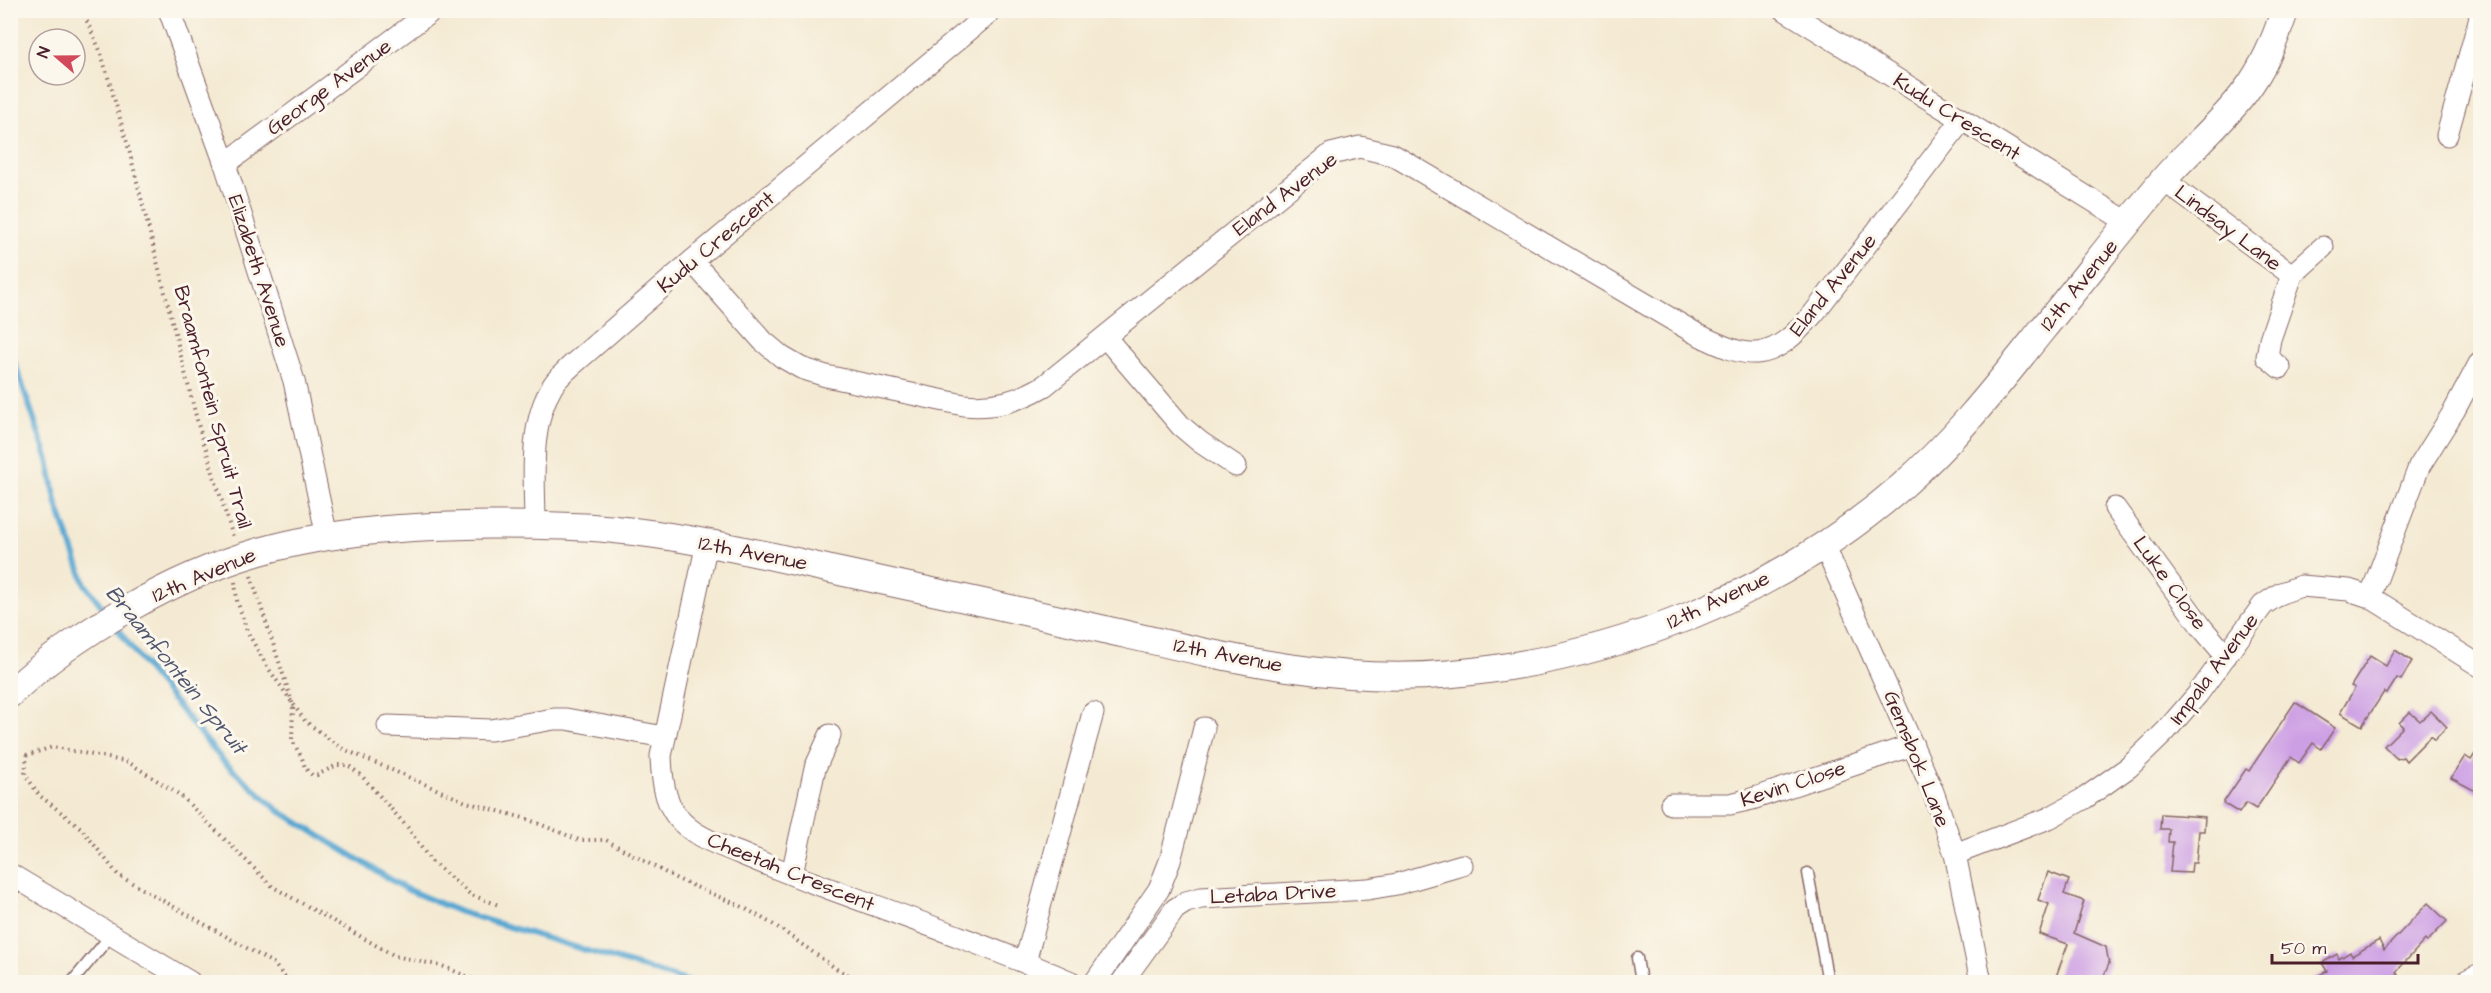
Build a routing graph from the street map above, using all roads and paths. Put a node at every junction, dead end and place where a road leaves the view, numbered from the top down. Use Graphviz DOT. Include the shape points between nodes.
graph roads {
  1 [pos="82,10"];
  2 [pos="169,10"];
  3 [pos="433,10"];
  4 [pos="993,10"];
  5 [pos="1785,10"];
  6 [pos="2272,10"];
  7 [pos="2285,10"];
  8 [pos="2481,17"];
  9 [pos="2259,68"];
  10 [pos="1962,120"];
  11 [pos="2447,135"];
  12 [pos="225,164"];
  13 [pos="2163,180"];
  14 [pos="2129,223"];
  15 [pos="2323,247"];
  16 [pos="692,261"];
  17 [pos="2292,275"];
  18 [pos="1106,338"];
  19 [pos="2479,364"];
  20 [pos="2280,368"];
  21 [pos="1236,466"];
  22 [pos="2115,508"];
  23 [pos="535,525"];
  24 [pos="327,537"];
  25 [pos="707,543"];
  26 [pos="1824,545"];
  27 [pos="235,564"];
  28 [pos="2370,597"];
  29 [pos="2226,656"];
  30 [pos="2481,666"];
  31 [pos="19,686"];
  32 [pos="293,705"];
  33 [pos="1093,713"];
  34 [pos="388,726"];
  35 [pos="1204,729"];
  36 [pos="830,735"];
  37 [pos="664,737"];
  38 [pos="1913,745"];
  39 [pos="1671,804"];
  40 [pos="1955,854"];
  41 [pos="1462,865"];
  42 [pos="1808,873"];
  43 [pos="10,874"];
  44 [pos="792,874"];
  45 [pos="499,905"];
  46 [pos="112,934"];
  47 [pos="1637,958"];
  48 [pos="1025,962"];
  49 [pos="2481,974"];
  50 [pos="72,982"];
  51 [pos="190,982"];
  52 [pos="289,982"];
  53 [pos="482,982"];
  54 [pos="864,982"];
  55 [pos="1071,982"];
  56 [pos="1095,982"];
  57 [pos="1122,982"];
  58 [pos="1641,982"];
  59 [pos="1828,982"];
  60 [pos="1981,982"];
  61 [pos="2464,982"];
  1 -- 27 [label="path, Braamfontein Spruit Trail" via="101,53 129,150"];
  2 -- 12 [label="street, Elizabeth Avenue"];
  3 -- 12 [label="street, George Avenue"];
  4 -- 16 [label="street, Kudu Crescent"];
  5 -- 10 [label="street, Kudu Crescent"];
  6 -- 9 [label="street, 12th Avenue" via="2260,47"];
  7 -- 9 [label="street, 12th Avenue" via="2271,52"];
  8 -- 11 [label="street"];
  9 -- 13 [label="street, 12th Avenue" via="2245,92"];
  10 -- 14 [label="street, Kudu Crescent"];
  10 -- 18 [label="street, Eland Avenue" via="1814,313 1795,336 1777,349 1741,353 1718,345 1393,155 1360,147 1331,154"];
  12 -- 24 [label="street, Elizabeth Avenue" via="294,381"];
  13 -- 14 [label="street, 12th Avenue"];
  13 -- 17 [label="street, Lindsay Lane"];
  14 -- 26 [label="street, 12th Avenue" via="1957,432 1901,487"];
  15 -- 17 [label="street, Lindsay Lane"];
  16 -- 18 [label="street, Eland Avenue" via="763,341 801,368 964,405 984,407 1024,398"];
  16 -- 23 [label="street, Kudu Crescent" via="553,384 543,402 538,425"];
  17 -- 20 [label="street, Lindsay Lane" via="2267,357"];
  18 -- 21 [label="street" via="1182,426"];
  19 -- 28 [label="street" via="2419,467"];
  22 -- 29 [label="street, Luke Close"];
  23 -- 24 [label="street, 12th Avenue" via="430,526"];
  23 -- 25 [label="street, 12th Avenue" via="605,528"];
  24 -- 27 [label="street, 12th Avenue" via="267,549"];
  25 -- 26 [label="street, 12th Avenue" via="1190,649 1289,668 1364,676 1443,675 1529,664 1626,639 1702,611"];
  25 -- 37 [label="street, Cheetah Crescent"];
  26 -- 38 [label="street, Gemsbok Lane"];
  27 -- 31 [label="street, 12th Avenue" via="155,595 93,630"];
  27 -- 32 [label="path" via="237,600 247,631"];
  27 -- 32 [label="path, Braamfontein Spruit Trail" via="249,571"];
  28 -- 29 [label="street, Impala Avenue" via="2323,586 2301,586 2281,593 2263,605"];
  28 -- 30 [label="street, Impala Avenue"];
  29 -- 40 [label="street, Impala Avenue" via="2165,732 2129,767 2049,818"];
  32 -- 45 [label="path, Braamfontein Spruit Trail" via="292,740 309,773 317,775 337,765 348,765 408,828 430,860 471,896"];
  32 -- 54 [label="path" via="305,721 341,748 466,802 527,819 579,840 606,840 677,879 743,907 838,970"];
  33 -- 48 [label="street"];
  34 -- 37 [label="street" via="491,730 566,719"];
  35 -- 56 [label="street" via="1170,861 1159,889"];
  36 -- 44 [label="street" via="815,768"];
  37 -- 44 [label="street, Cheetah Crescent" via="662,779 666,800 676,816 706,839"];
  38 -- 39 [label="street, Kevin Close" via="1752,799 1730,804"];
  38 -- 40 [label="street, Gemsbok Lane"];
  40 -- 60 [label="street, Gemsbok Lane"];
  41 -- 57 [label="street, Letaba Drive" via="1368,889 1186,902 1175,909"];
  42 -- 59 [label="lane"];
  43 -- 46 [label="street"];
  44 -- 48 [label="street, Cheetah Crescent"];
  46 -- 50 [label="lane"];
  46 -- 51 [label="street"];
  47 -- 58 [label="lane"];
  48 -- 55 [label="street, Cheetah Crescent"];
  49 -- 61 [label="street"];
  52 -- 53 [label="path" via="273,963 118,875 81,828 39,795 25,774 27,755 52,747 128,762 180,795 273,887 395,956 442,966"];
}
